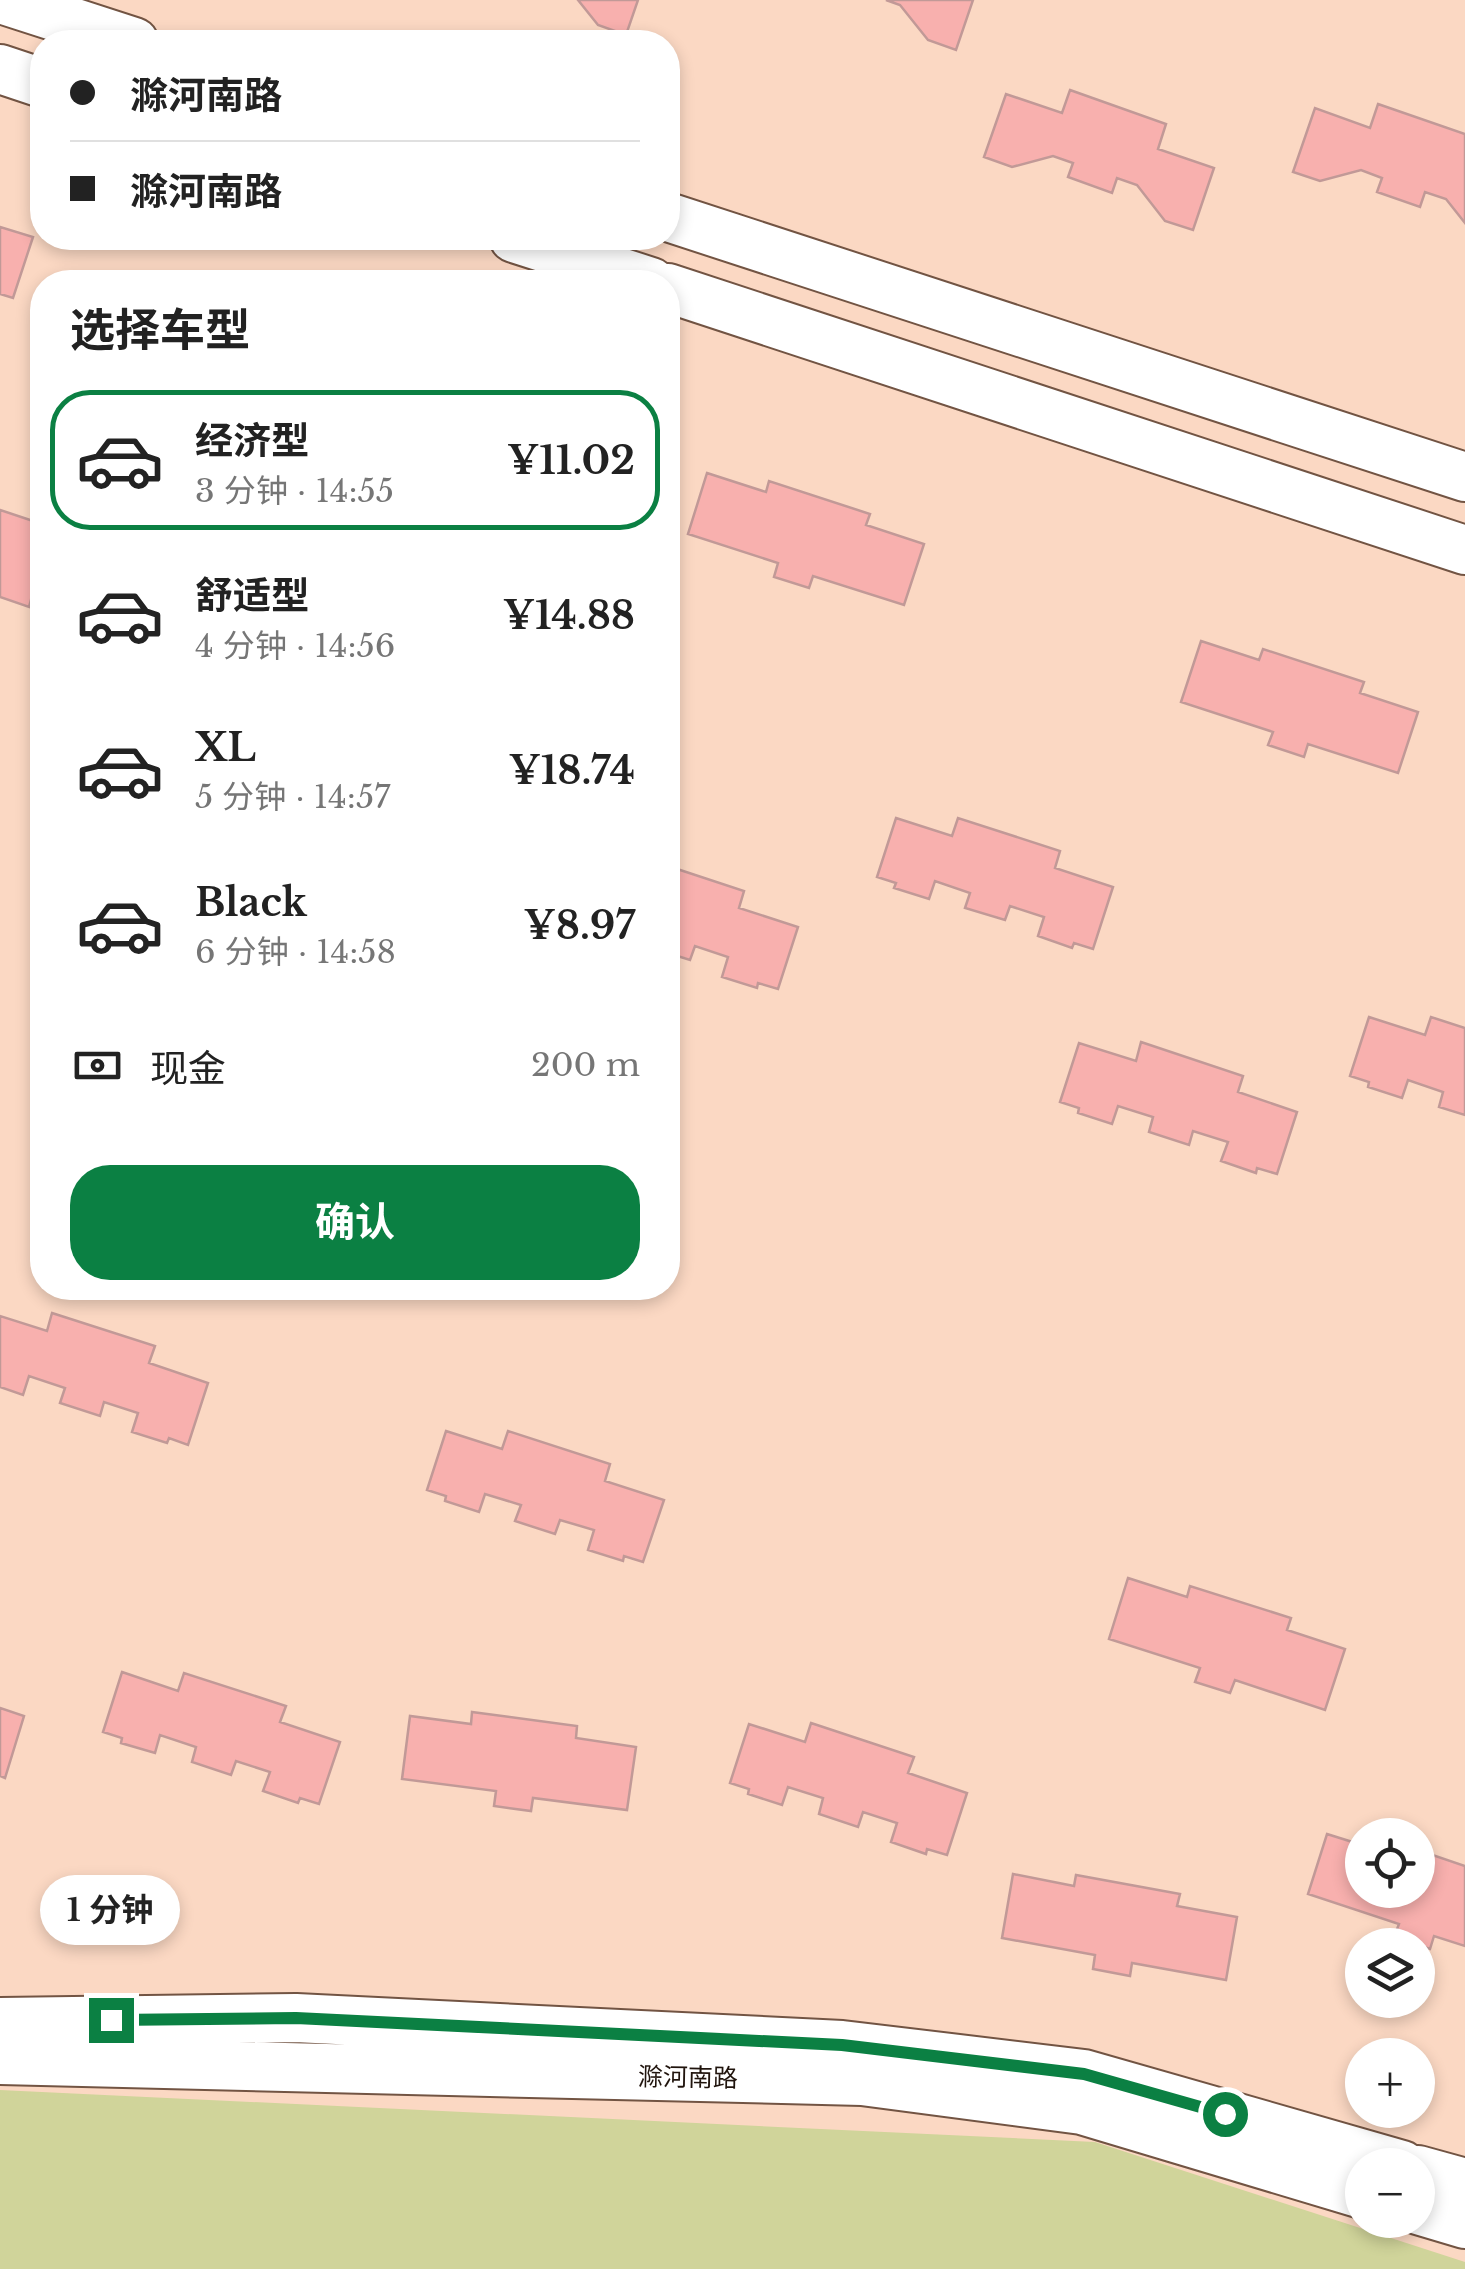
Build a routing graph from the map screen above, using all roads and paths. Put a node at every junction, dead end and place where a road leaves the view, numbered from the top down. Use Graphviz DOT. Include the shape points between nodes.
graph roads {
  1 [pos="4,0"];
  2 [pos="97,30"];
  3 [pos="0,69"];
  4 [pos="30,79"];
  5 [pos="680,221"];
  6 [pos="551,250"];
  7 [pos="614,270"];
  8 [pos="680,292"];
  9 [pos="1465,477"];
  10 [pos="1465,550"];
  11 [pos="0,2022"];
  12 [pos="0,2060"];
  13 [pos="1345,2149"];
  14 [pos="1435,2175"];
  15 [pos="1465,2183"];
  16 [pos="1345,2189"];
  17 [pos="1435,2215"];
  18 [pos="1465,2224"];
  1 -- 2 [label="street"];
  3 -- 4 [label="street"];
  5 -- 9 [label="street"];
  6 -- 7 [label="street"];
  8 -- 10 [label="street"];
  11 -- 13 [label="street, 滁河南路" via="296,2018 842,2045 1084,2074"];
  12 -- 16 [label="street, 滁河南路" via="862,2081 1082,2110"];
  14 -- 15 [label="street"];
  17 -- 18 [label="street"];
}
